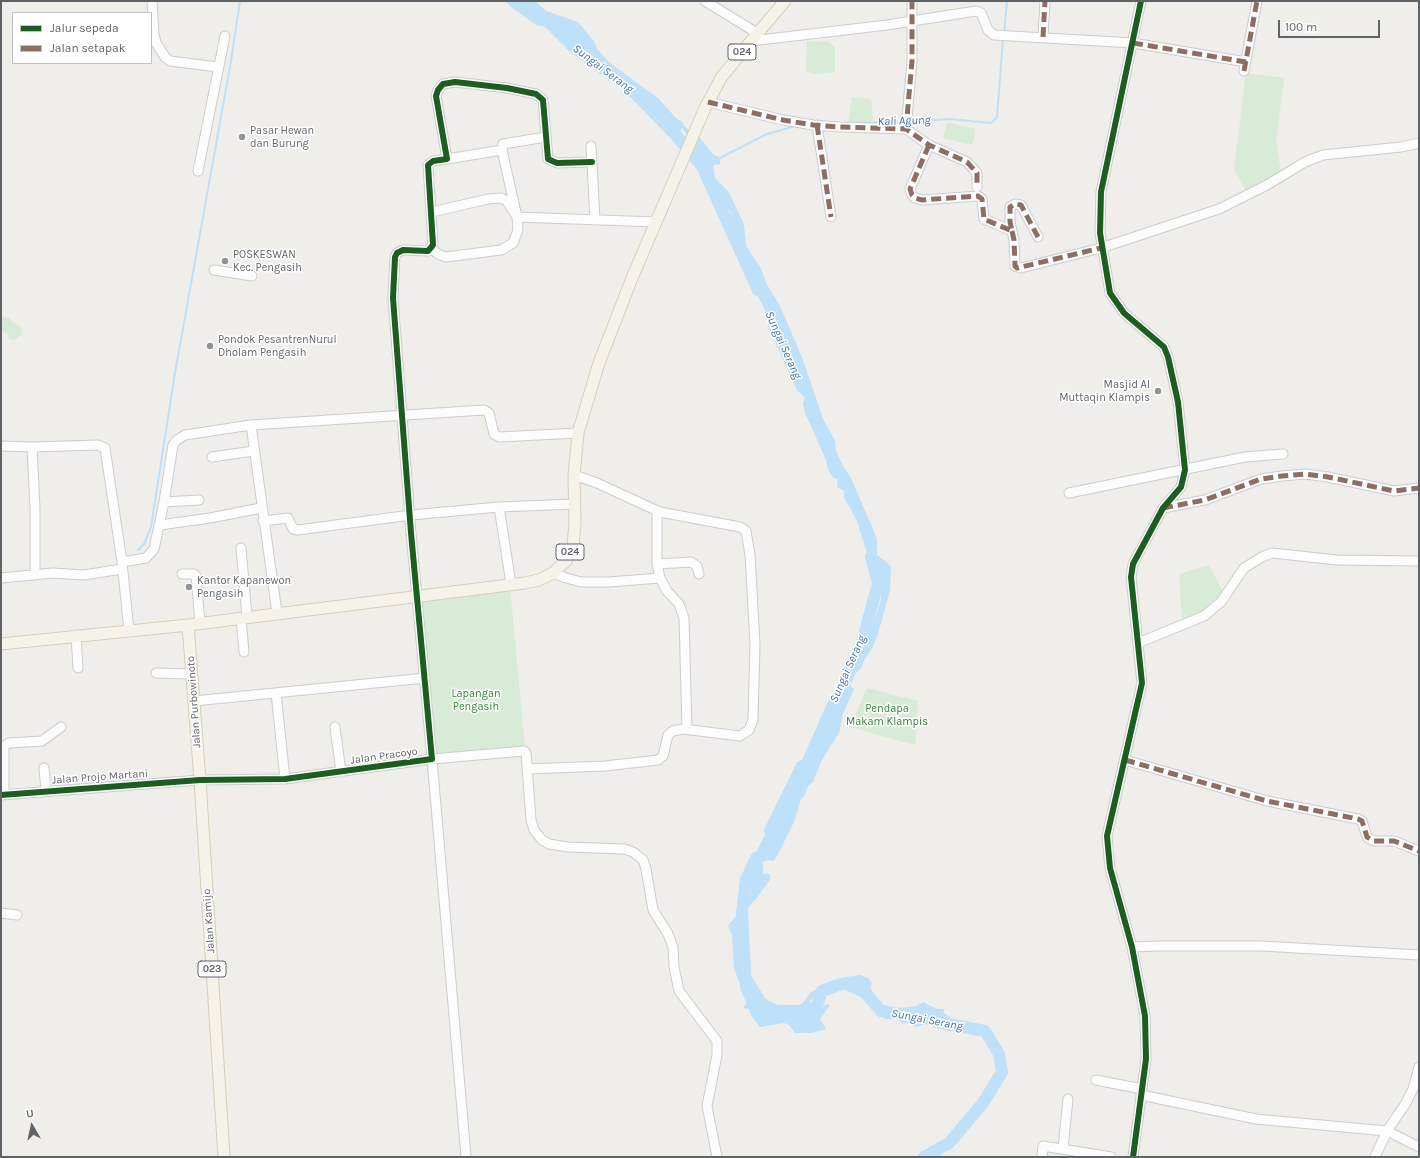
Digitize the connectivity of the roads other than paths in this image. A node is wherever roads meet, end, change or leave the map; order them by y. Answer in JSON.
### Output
{"nodes":[{"id":1,"x":152,"y":1,"type":"edge"},
{"id":2,"x":706,"y":1,"type":"edge"},
{"id":3,"x":786,"y":1,"type":"edge"},
{"id":4,"x":912,"y":1,"type":"edge"},
{"id":5,"x":1045,"y":1,"type":"edge"},
{"id":6,"x":1141,"y":1,"type":"edge"},
{"id":7,"x":1257,"y":1,"type":"edge"},
{"id":8,"x":912,"y":20,"type":"junction"},
{"id":9,"x":225,"y":36,"type":"dead end"},
{"id":10,"x":754,"y":37,"type":"junction"},
{"id":11,"x":1043,"y":37,"type":"junction"},
{"id":12,"x":1133,"y":43,"type":"junction"},
{"id":13,"x":218,"y":67,"type":"junction"},
{"id":14,"x":707,"y":105,"type":"junction"},
{"id":15,"x":907,"y":124,"type":"junction"},
{"id":16,"x":815,"y":125,"type":"junction"},
{"id":17,"x":546,"y":137,"type":"junction"},
{"id":18,"x":1419,"y":143,"type":"edge"},
{"id":19,"x":591,"y":146,"type":"dead end"},
{"id":20,"x":929,"y":146,"type":"junction"},
{"id":21,"x":502,"y":150,"type":"junction"},
{"id":22,"x":447,"y":159,"type":"junction"},
{"id":23,"x":592,"y":162,"type":"junction"},
{"id":24,"x":198,"y":171,"type":"dead end"},
{"id":25,"x":977,"y":187,"type":"dead end"},
{"id":26,"x":432,"y":212,"type":"junction"},
{"id":27,"x":517,"y":217,"type":"junction"},
{"id":28,"x":831,"y":218,"type":"dead end"},
{"id":29,"x":595,"y":219,"type":"junction"},
{"id":30,"x":656,"y":222,"type":"junction"},
{"id":31,"x":1012,"y":231,"type":"junction"},
{"id":32,"x":1038,"y":237,"type":"dead end"},
{"id":33,"x":1101,"y":248,"type":"junction"},
{"id":34,"x":431,"y":249,"type":"junction"},
{"id":35,"x":214,"y":270,"type":"dead end"},
{"id":36,"x":252,"y":276,"type":"dead end"},
{"id":37,"x":403,"y":415,"type":"junction"},
{"id":38,"x":251,"y":425,"type":"junction"},
{"id":39,"x":578,"y":433,"type":"junction"},
{"id":40,"x":1,"y":446,"type":"edge"},
{"id":41,"x":32,"y":447,"type":"junction"},
{"id":42,"x":254,"y":451,"type":"junction"},
{"id":43,"x":1284,"y":454,"type":"dead end"},
{"id":44,"x":212,"y":457,"type":"dead end"},
{"id":45,"x":1185,"y":470,"type":"junction"},
{"id":46,"x":574,"y":475,"type":"junction"},
{"id":47,"x":1419,"y":488,"type":"edge"},
{"id":48,"x":1069,"y":494,"type":"dead end"},
{"id":49,"x":199,"y":500,"type":"dead end"},
{"id":50,"x":164,"y":502,"type":"junction"},
{"id":51,"x":575,"y":504,"type":"junction"},
{"id":52,"x":499,"y":507,"type":"junction"},
{"id":53,"x":261,"y":508,"type":"junction"},
{"id":54,"x":1164,"y":508,"type":"junction"},
{"id":55,"x":657,"y":512,"type":"junction"},
{"id":56,"x":410,"y":515,"type":"junction"},
{"id":57,"x":263,"y":521,"type":"junction"},
{"id":58,"x":160,"y":525,"type":"junction"},
{"id":59,"x":241,"y":548,"type":"dead end"},
{"id":60,"x":1419,"y":562,"type":"edge"},
{"id":61,"x":657,"y":564,"type":"junction"},
{"id":62,"x":122,"y":565,"type":"junction"},
{"id":63,"x":553,"y":573,"type":"junction"},
{"id":64,"x":182,"y":574,"type":"dead end"},
{"id":65,"x":699,"y":574,"type":"dead end"},
{"id":66,"x":35,"y":575,"type":"junction"},
{"id":67,"x":1,"y":578,"type":"edge"},
{"id":68,"x":660,"y":578,"type":"junction"},
{"id":69,"x":511,"y":584,"type":"junction"},
{"id":70,"x":418,"y":596,"type":"junction"},
{"id":71,"x":276,"y":613,"type":"junction"},
{"id":72,"x":244,"y":617,"type":"junction"},
{"id":73,"x":200,"y":623,"type":"junction"},
{"id":74,"x":188,"y":625,"type":"junction"},
{"id":75,"x":129,"y":631,"type":"junction"},
{"id":76,"x":76,"y":635,"type":"junction"},
{"id":77,"x":1138,"y":643,"type":"junction"},
{"id":78,"x":1,"y":644,"type":"edge"},
{"id":79,"x":244,"y":652,"type":"dead end"},
{"id":80,"x":78,"y":668,"type":"dead end"},
{"id":81,"x":156,"y":673,"type":"dead end"},
{"id":82,"x":192,"y":674,"type":"junction"},
{"id":83,"x":425,"y":678,"type":"junction"},
{"id":84,"x":276,"y":693,"type":"junction"},
{"id":85,"x":194,"y":701,"type":"junction"},
{"id":86,"x":335,"y":727,"type":"dead end"},
{"id":87,"x":61,"y":728,"type":"dead end"},
{"id":88,"x":687,"y":729,"type":"junction"},
{"id":89,"x":432,"y":759,"type":"junction"},
{"id":90,"x":1125,"y":760,"type":"junction"},
{"id":91,"x":44,"y":768,"type":"dead end"},
{"id":92,"x":527,"y":769,"type":"junction"},
{"id":93,"x":341,"y":772,"type":"junction"},
{"id":94,"x":285,"y":779,"type":"junction"},
{"id":95,"x":200,"y":780,"type":"junction"},
{"id":96,"x":46,"y":791,"type":"junction"},
{"id":97,"x":3,"y":795,"type":"edge"},
{"id":98,"x":1419,"y":851,"type":"edge"},
{"id":99,"x":1,"y":913,"type":"edge"},
{"id":100,"x":17,"y":915,"type":"dead end"},
{"id":101,"x":1132,"y":947,"type":"junction"},
{"id":102,"x":1419,"y":955,"type":"edge"},
{"id":103,"x":1419,"y":1067,"type":"edge"},
{"id":104,"x":1096,"y":1080,"type":"dead end"},
{"id":105,"x":1141,"y":1092,"type":"junction"},
{"id":106,"x":1068,"y":1098,"type":"dead end"},
{"id":107,"x":1387,"y":1131,"type":"junction"},
{"id":108,"x":1419,"y":1147,"type":"edge"},
{"id":109,"x":1063,"y":1149,"type":"junction"},
{"id":110,"x":224,"y":1157,"type":"edge"},
{"id":111,"x":466,"y":1157,"type":"edge"},
{"id":112,"x":717,"y":1157,"type":"edge"},
{"id":113,"x":1042,"y":1157,"type":"edge"},
{"id":114,"x":1111,"y":1157,"type":"edge"},
{"id":115,"x":1133,"y":1157,"type":"edge"},
{"id":116,"x":1375,"y":1157,"type":"edge"}],
"edges":[{"from":1,"to":13,"type":"street"},
{"from":2,"to":10,"type":"street"},
{"from":3,"to":10,"type":"main road","number":"024"},
{"from":4,"to":8,"type":"street"},
{"from":5,"to":11,"type":"street"},
{"from":6,"to":12,"type":"street"},
{"from":7,"to":12,"type":"street"},
{"from":8,"to":10,"type":"street"},
{"from":8,"to":11,"type":"street"},
{"from":8,"to":15,"type":"street"},
{"from":9,"to":13,"type":"street"},
{"from":10,"to":14,"type":"main road","number":"024"},
{"from":11,"to":12,"type":"street"},
{"from":12,"to":33,"type":"street"},
{"from":13,"to":24,"type":"street"},
{"from":14,"to":16,"type":"street"},
{"from":14,"to":30,"type":"main road","number":"024"},
{"from":15,"to":16,"type":"street"},
{"from":15,"to":20,"type":"street"},
{"from":16,"to":28,"type":"street"},
{"from":17,"to":21,"type":"street"},
{"from":17,"to":22,"type":"street"},
{"from":17,"to":23,"type":"street"},
{"from":18,"to":33,"type":"street"},
{"from":19,"to":23,"type":"street"},
{"from":20,"to":25,"type":"street"},
{"from":20,"to":31,"type":"street"},
{"from":21,"to":22,"type":"street"},
{"from":21,"to":27,"type":"street"},
{"from":22,"to":26,"type":"street"},
{"from":23,"to":29,"type":"street"},
{"from":26,"to":27,"type":"street"},
{"from":26,"to":34,"type":"street"},
{"from":27,"to":29,"type":"street"},
{"from":27,"to":34,"type":"street"},
{"from":29,"to":30,"type":"street"},
{"from":30,"to":39,"type":"main road","number":"024"},
{"from":31,"to":32,"type":"street"},
{"from":31,"to":33,"type":"street"},
{"from":33,"to":45,"type":"street"},
{"from":34,"to":37,"type":"street","name":"Jalan Pracoyo"},
{"from":35,"to":36,"type":"street"},
{"from":37,"to":38,"type":"street"},
{"from":37,"to":39,"type":"street"},
{"from":37,"to":56,"type":"street","name":"Jalan Pracoyo"},
{"from":38,"to":42,"type":"street"},
{"from":38,"to":50,"type":"street"},
{"from":39,"to":46,"type":"main road","number":"024"},
{"from":40,"to":41,"type":"street"},
{"from":41,"to":62,"type":"street"},
{"from":41,"to":66,"type":"street"},
{"from":42,"to":44,"type":"street"},
{"from":42,"to":53,"type":"street"},
{"from":43,"to":45,"type":"street"},
{"from":45,"to":48,"type":"street"},
{"from":45,"to":54,"type":"street"},
{"from":46,"to":51,"type":"main road","number":"024"},
{"from":46,"to":55,"type":"street"},
{"from":47,"to":54,"type":"street"},
{"from":49,"to":50,"type":"street"},
{"from":50,"to":58,"type":"street"},
{"from":51,"to":52,"type":"street"},
{"from":51,"to":63,"type":"main road","number":"024"},
{"from":52,"to":56,"type":"street"},
{"from":52,"to":69,"type":"street"},
{"from":53,"to":57,"type":"street"},
{"from":53,"to":58,"type":"street"},
{"from":54,"to":77,"type":"street"},
{"from":55,"to":61,"type":"street"},
{"from":55,"to":88,"type":"street"},
{"from":56,"to":57,"type":"street"},
{"from":56,"to":70,"type":"street","name":"Jalan Pracoyo"},
{"from":57,"to":71,"type":"street"},
{"from":58,"to":62,"type":"street"},
{"from":59,"to":72,"type":"street"},
{"from":60,"to":77,"type":"street"},
{"from":61,"to":65,"type":"street"},
{"from":61,"to":68,"type":"street"},
{"from":62,"to":66,"type":"street"},
{"from":62,"to":75,"type":"street"},
{"from":63,"to":68,"type":"street"},
{"from":63,"to":69,"type":"main road","number":"024"},
{"from":64,"to":73,"type":"street"},
{"from":66,"to":67,"type":"street"},
{"from":68,"to":88,"type":"street"},
{"from":69,"to":70,"type":"main road","number":"024"},
{"from":70,"to":71,"type":"main road","number":"024"},
{"from":70,"to":83,"type":"street","name":"Jalan Pracoyo"},
{"from":71,"to":72,"type":"main road","number":"024"},
{"from":72,"to":73,"type":"main road","number":"024"},
{"from":72,"to":79,"type":"street"},
{"from":73,"to":74,"type":"main road","number":"024"},
{"from":74,"to":75,"type":"main road"},
{"from":74,"to":82,"type":"main road","name":"Jalan Purbowinoto","number":"023"},
{"from":75,"to":76,"type":"main road"},
{"from":76,"to":78,"type":"main road"},
{"from":76,"to":80,"type":"street"},
{"from":77,"to":90,"type":"street"},
{"from":81,"to":82,"type":"street"},
{"from":82,"to":85,"type":"main road","name":"Jalan Purbowinoto","number":"023"},
{"from":83,"to":84,"type":"street"},
{"from":83,"to":89,"type":"street","name":"Jalan Pracoyo"},
{"from":84,"to":85,"type":"street"},
{"from":84,"to":94,"type":"street"},
{"from":85,"to":95,"type":"main road","name":"Jalan Purbowinoto","number":"023"},
{"from":86,"to":93,"type":"street"},
{"from":87,"to":97,"type":"street"},
{"from":88,"to":92,"type":"street"},
{"from":89,"to":92,"type":"street"},
{"from":89,"to":93,"type":"street","name":"Jalan Pracoyo"},
{"from":89,"to":111,"type":"street"},
{"from":90,"to":98,"type":"street"},
{"from":90,"to":101,"type":"street"},
{"from":91,"to":96,"type":"street"},
{"from":92,"to":112,"type":"street"},
{"from":93,"to":94,"type":"street","name":"Jalan Pracoyo"},
{"from":94,"to":95,"type":"street","name":"Jalan Pracoyo"},
{"from":95,"to":96,"type":"street","name":"Jalan Projo Martani"},
{"from":95,"to":110,"type":"main road","name":"Jalan Kamijo","number":"023"},
{"from":96,"to":97,"type":"street","name":"Jalan Projo Martani"},
{"from":99,"to":100,"type":"street"},
{"from":101,"to":102,"type":"street"},
{"from":101,"to":105,"type":"street"},
{"from":103,"to":107,"type":"street"},
{"from":104,"to":105,"type":"street"},
{"from":105,"to":107,"type":"street"},
{"from":105,"to":115,"type":"street"},
{"from":106,"to":109,"type":"street"},
{"from":107,"to":108,"type":"street"},
{"from":107,"to":116,"type":"street"},
{"from":109,"to":113,"type":"street"},
{"from":109,"to":114,"type":"street"}]}
